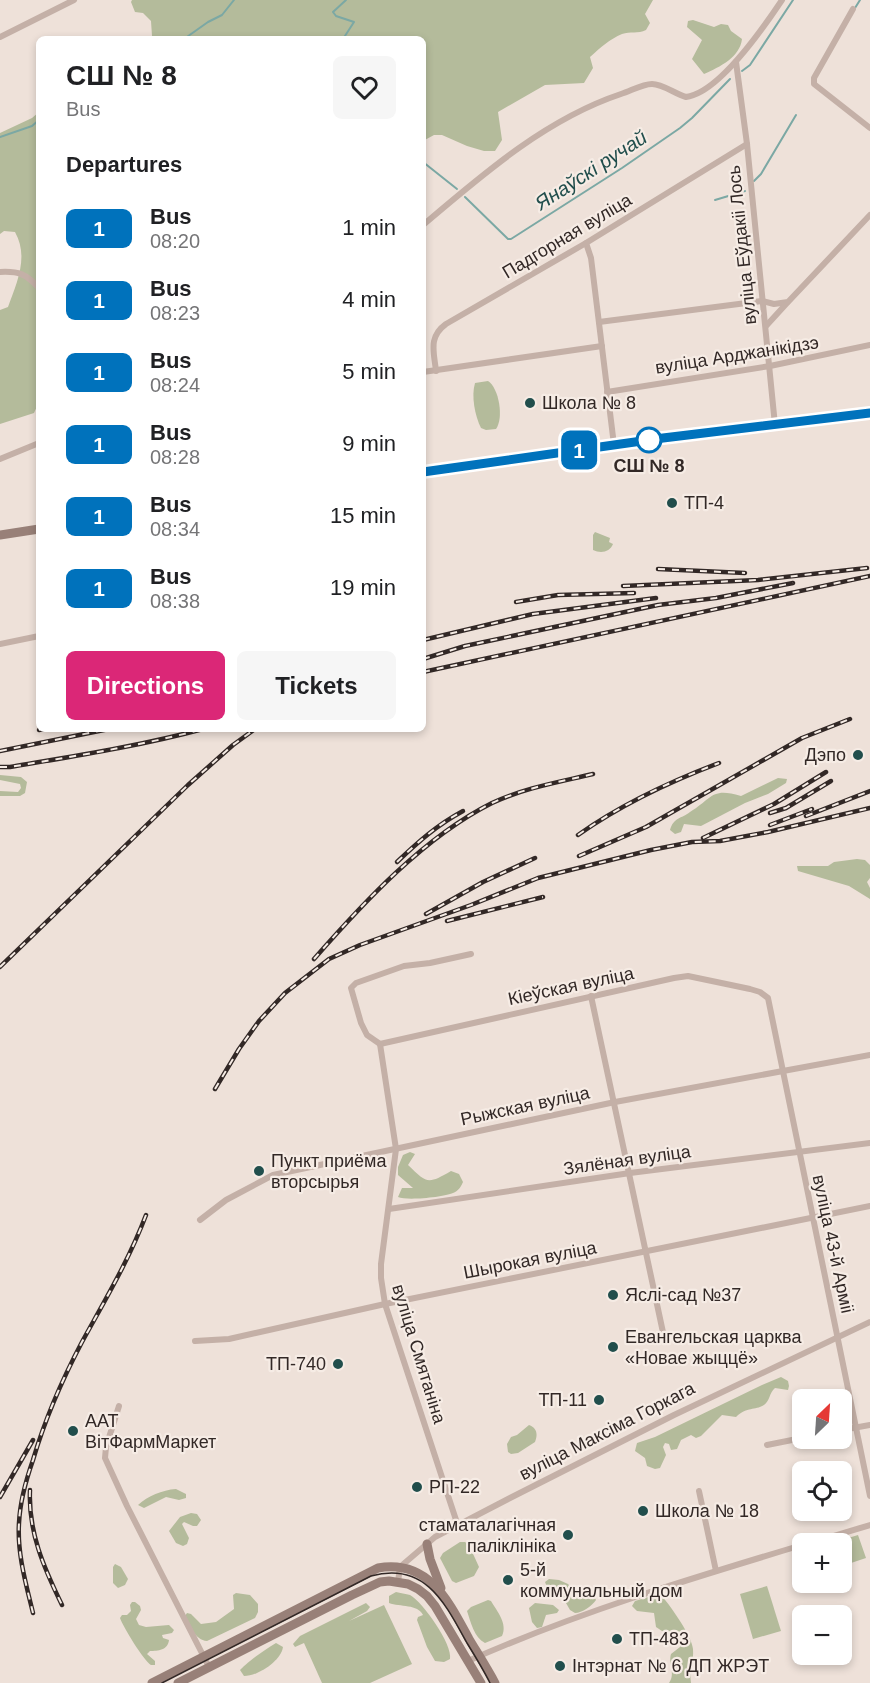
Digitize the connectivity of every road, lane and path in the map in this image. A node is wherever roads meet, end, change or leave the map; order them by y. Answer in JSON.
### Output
{"nodes":[{"id":1,"x":74,"y":0,"type":"edge"},
{"id":2,"x":782,"y":0,"type":"edge"},
{"id":3,"x":853,"y":9,"type":"dead end"},
{"id":4,"x":0,"y":37,"type":"edge"},
{"id":5,"x":736,"y":62,"type":"junction"},
{"id":6,"x":870,"y":128,"type":"edge"},
{"id":7,"x":747,"y":144,"type":"junction"},
{"id":8,"x":870,"y":215,"type":"edge"},
{"id":9,"x":426,"y":223,"type":"edge"},
{"id":10,"x":586,"y":243,"type":"junction"},
{"id":11,"x":0,"y":272,"type":"edge"},
{"id":12,"x":36,"y":285,"type":"edge"},
{"id":13,"x":762,"y":301,"type":"junction"},
{"id":14,"x":788,"y":302,"type":"junction"},
{"id":15,"x":599,"y":322,"type":"junction"},
{"id":16,"x":766,"y":326,"type":"junction"},
{"id":17,"x":870,"y":345,"type":"edge"},
{"id":18,"x":602,"y":346,"type":"junction"},
{"id":19,"x":770,"y":366,"type":"junction"},
{"id":20,"x":436,"y":371,"type":"junction"},
{"id":21,"x":426,"y":372,"type":"edge"},
{"id":22,"x":607,"y":392,"type":"junction"},
{"id":23,"x":870,"y":413,"type":"edge"},
{"id":24,"x":775,"y":425,"type":"junction"},
{"id":25,"x":36,"y":444,"type":"edge"},
{"id":26,"x":614,"y":445,"type":"junction"},
{"id":27,"x":0,"y":459,"type":"edge"},
{"id":28,"x":426,"y":472,"type":"edge"},
{"id":29,"x":36,"y":529,"type":"edge"},
{"id":30,"x":0,"y":535,"type":"edge"},
{"id":31,"x":36,"y":637,"type":"edge"},
{"id":32,"x":0,"y":644,"type":"edge"},
{"id":33,"x":471,"y":954,"type":"dead end"},
{"id":34,"x":591,"y":996,"type":"junction"},
{"id":35,"x":768,"y":998,"type":"joint"},
{"id":36,"x":380,"y":1044,"type":"junction"},
{"id":37,"x":870,"y":1055,"type":"edge"},
{"id":38,"x":782,"y":1072,"type":"junction"},
{"id":39,"x":615,"y":1102,"type":"junction"},
{"id":40,"x":870,"y":1143,"type":"edge"},
{"id":41,"x":396,"y":1149,"type":"junction"},
{"id":42,"x":799,"y":1152,"type":"junction"},
{"id":43,"x":630,"y":1173,"type":"junction"},
{"id":44,"x":870,"y":1206,"type":"edge"},
{"id":45,"x":389,"y":1209,"type":"junction"},
{"id":46,"x":813,"y":1219,"type":"junction"},
{"id":47,"x":200,"y":1220,"type":"dead end"},
{"id":48,"x":646,"y":1253,"type":"junction"},
{"id":49,"x":385,"y":1304,"type":"junction"},
{"id":50,"x":870,"y":1322,"type":"edge"},
{"id":51,"x":664,"y":1337,"type":"dead end"},
{"id":52,"x":838,"y":1338,"type":"junction"},
{"id":53,"x":195,"y":1341,"type":"dead end"},
{"id":54,"x":119,"y":1406,"type":"dead end"},
{"id":55,"x":870,"y":1425,"type":"edge"},
{"id":56,"x":852,"y":1428,"type":"edge"},
{"id":57,"x":855,"y":1428,"type":"junction"},
{"id":58,"x":792,"y":1440,"type":"edge"},
{"id":59,"x":767,"y":1445,"type":"dead end"},
{"id":60,"x":699,"y":1491,"type":"dead end"},
{"id":61,"x":870,"y":1496,"type":"edge"},
{"id":62,"x":870,"y":1525,"type":"edge"},
{"id":63,"x":458,"y":1526,"type":"junction"},
{"id":64,"x":843,"y":1533,"type":"edge"},
{"id":65,"x":427,"y":1544,"type":"junction"},
{"id":66,"x":792,"y":1548,"type":"edge"},
{"id":67,"x":400,"y":1567,"type":"junction"},
{"id":68,"x":716,"y":1571,"type":"junction"},
{"id":69,"x":380,"y":1582,"type":"junction"},
{"id":70,"x":398,"y":1582,"type":"junction"},
{"id":71,"x":443,"y":1593,"type":"junction"},
{"id":72,"x":480,"y":1656,"type":"junction"},
{"id":73,"x":203,"y":1657,"type":"junction"},
{"id":74,"x":468,"y":1661,"type":"junction"},
{"id":75,"x":209,"y":1667,"type":"junction"},
{"id":76,"x":152,"y":1683,"type":"edge"},
{"id":77,"x":178,"y":1683,"type":"edge"},
{"id":78,"x":481,"y":1683,"type":"edge"},
{"id":79,"x":495,"y":1683,"type":"edge"}],
"edges":[{"from":1,"to":4,"type":"street"},
{"from":2,"to":5,"type":"street"},
{"from":3,"to":6,"type":"street"},
{"from":5,"to":7,"type":"street","name":"вуліца Еўдакіі Лось"},
{"from":5,"to":9,"type":"street"},
{"from":7,"to":10,"type":"street","name":"Падгорная вуліца"},
{"from":7,"to":13,"type":"street","name":"вуліца Еўдакіі Лось"},
{"from":8,"to":14,"type":"street"},
{"from":10,"to":15,"type":"street"},
{"from":10,"to":20,"type":"street","name":"Падгорная вуліца"},
{"from":11,"to":12,"type":"street"},
{"from":13,"to":14,"type":"street"},
{"from":13,"to":15,"type":"street"},
{"from":13,"to":16,"type":"street","name":"вуліца Еўдакіі Лось"},
{"from":14,"to":16,"type":"street"},
{"from":15,"to":18,"type":"street"},
{"from":16,"to":19,"type":"street","name":"вуліца Еўдакіі Лось"},
{"from":17,"to":19,"type":"street","name":"вуліца Арджанікідзэ"},
{"from":18,"to":20,"type":"street"},
{"from":18,"to":22,"type":"street"},
{"from":19,"to":22,"type":"street","name":"вуліца Арджанікідзэ"},
{"from":19,"to":24,"type":"street","name":"вуліца Еўдакіі Лось"},
{"from":20,"to":21,"type":"street"},
{"from":22,"to":26,"type":"street"},
{"from":23,"to":24,"type":"main road"},
{"from":24,"to":26,"type":"main road"},
{"from":25,"to":27,"type":"street"},
{"from":26,"to":28,"type":"main road"},
{"from":29,"to":30,"type":"main road"},
{"from":31,"to":32,"type":"street"},
{"from":33,"to":36,"type":"street"},
{"from":34,"to":35,"type":"street","name":"Кіеўская вуліца"},
{"from":34,"to":36,"type":"street","name":"Кіеўская вуліца"},
{"from":34,"to":39,"type":"street"},
{"from":35,"to":38,"type":"street","name":"вуліца 43-й Арміі"},
{"from":36,"to":41,"type":"street","name":"вуліца Смятаніна"},
{"from":37,"to":38,"type":"street","name":"Рыжская вуліца"},
{"from":38,"to":39,"type":"street","name":"Рыжская вуліца"},
{"from":38,"to":42,"type":"street","name":"вуліца 43-й Арміі"},
{"from":39,"to":41,"type":"street","name":"Рыжская вуліца"},
{"from":39,"to":43,"type":"street"},
{"from":40,"to":42,"type":"street","name":"Зялёная вуліца"},
{"from":41,"to":45,"type":"street","name":"вуліца Смятаніна"},
{"from":41,"to":47,"type":"street","name":"Рыжская вуліца"},
{"from":42,"to":43,"type":"street","name":"Зялёная вуліца"},
{"from":42,"to":46,"type":"street","name":"вуліца 43-й Арміі"},
{"from":43,"to":45,"type":"street","name":"Зялёная вуліца"},
{"from":43,"to":48,"type":"street"},
{"from":44,"to":46,"type":"street","name":"Шырокая вуліца"},
{"from":45,"to":49,"type":"street","name":"вуліца Смятаніна"},
{"from":46,"to":48,"type":"street","name":"Шырокая вуліца"},
{"from":46,"to":52,"type":"street","name":"вуліца 43-й Арміі"},
{"from":48,"to":49,"type":"street","name":"Шырокая вуліца"},
{"from":48,"to":51,"type":"street"},
{"from":49,"to":53,"type":"street","name":"Шырокая вуліца"},
{"from":49,"to":63,"type":"street","name":"вуліца Смятаніна"},
{"from":50,"to":52,"type":"street","name":"вуліца Максіма Горкага"},
{"from":52,"to":57,"type":"street","name":"вуліца 43-й Арміі"},
{"from":52,"to":63,"type":"street","name":"вуліца Максіма Горкага"},
{"from":54,"to":73,"type":"street"},
{"from":55,"to":57,"type":"street"},
{"from":56,"to":57,"type":"street"},
{"from":57,"to":61,"type":"street","name":"вуліца 43-й Арміі"},
{"from":58,"to":59,"type":"street"},
{"from":60,"to":68,"type":"street"},
{"from":62,"to":64,"type":"street"},
{"from":63,"to":65,"type":"street","name":"вуліца Максіма Горкага"},
{"from":65,"to":67,"type":"street","name":"вуліца Максіма Горкага"},
{"from":65,"to":71,"type":"main road"},
{"from":66,"to":68,"type":"street"},
{"from":67,"to":69,"type":"main road","name":"вуліца Максіма Горкага"},
{"from":67,"to":70,"type":"street"},
{"from":67,"to":71,"type":"main road"},
{"from":67,"to":73,"type":"main road"},
{"from":68,"to":72,"type":"street"},
{"from":69,"to":70,"type":"main road","name":"вуліца Максіма Горкага"},
{"from":69,"to":75,"type":"main road","name":"вуліца Максіма Горкага"},
{"from":70,"to":74,"type":"main road"},
{"from":71,"to":72,"type":"main road"},
{"from":72,"to":74,"type":"street"},
{"from":72,"to":79,"type":"main road"},
{"from":73,"to":75,"type":"street"},
{"from":73,"to":76,"type":"main road"},
{"from":74,"to":78,"type":"main road"},
{"from":75,"to":77,"type":"main road","name":"вуліца Максіма Горкага"}]}
